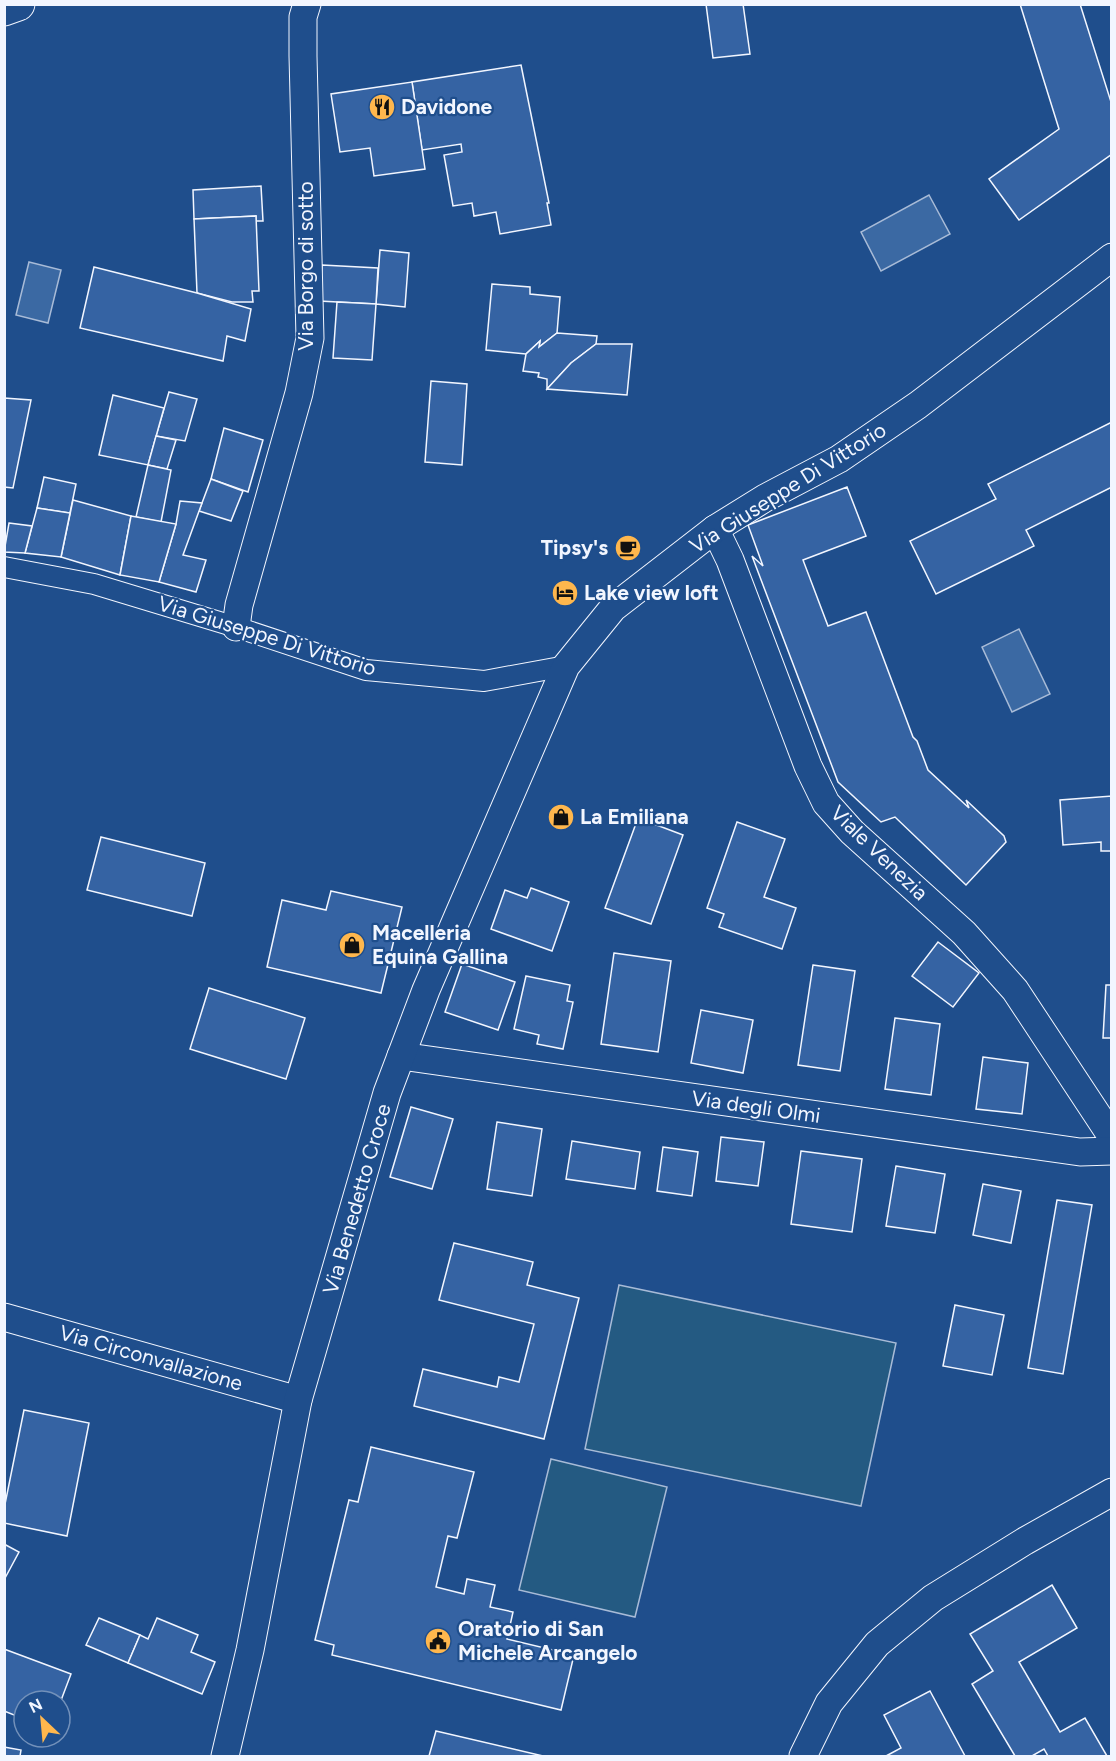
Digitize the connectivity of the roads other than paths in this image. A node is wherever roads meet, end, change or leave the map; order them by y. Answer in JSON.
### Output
{"nodes":[{"id":1,"x":18,"y":4,"type":"edge"},
{"id":2,"x":307,"y":4,"type":"edge"},
{"id":3,"x":4,"y":9,"type":"edge"},
{"id":4,"x":1112,"y":257,"type":"edge"},
{"id":5,"x":715,"y":529,"type":"junction"},
{"id":6,"x":4,"y":567,"type":"edge"},
{"id":7,"x":236,"y":627,"type":"junction"},
{"id":8,"x":566,"y":666,"type":"junction"},
{"id":9,"x":401,"y":1056,"type":"junction"},
{"id":10,"x":1112,"y":1137,"type":"edge"},
{"id":11,"x":1112,"y":1151,"type":"edge"},
{"id":12,"x":4,"y":1317,"type":"edge"},
{"id":13,"x":298,"y":1400,"type":"junction"},
{"id":14,"x":1112,"y":1492,"type":"edge"},
{"id":15,"x":225,"y":1756,"type":"edge"},
{"id":16,"x":803,"y":1756,"type":"edge"}],
"edges":[{"from":1,"to":3,"type":"main road"},
{"from":2,"to":7,"type":"street","name":"Via Borgo di sotto"},
{"from":4,"to":5,"type":"street","name":"Via Giuseppe Di Vittorio"},
{"from":5,"to":8,"type":"street","name":"Via Giuseppe Di Vittorio"},
{"from":5,"to":10,"type":"street","name":"Viale Venezia"},
{"from":6,"to":7,"type":"street","name":"Via Giuseppe Di Vittorio"},
{"from":7,"to":8,"type":"street","name":"Via Giuseppe Di Vittorio"},
{"from":8,"to":9,"type":"street","name":"Via Benedetto Croce"},
{"from":9,"to":11,"type":"street","name":"Via degli Olmi"},
{"from":9,"to":13,"type":"street","name":"Via Benedetto Croce"},
{"from":12,"to":13,"type":"street","name":"Via Circonvallazione"},
{"from":13,"to":15,"type":"street","name":"Via Benedetto Croce"},
{"from":14,"to":16,"type":"street"}]}
